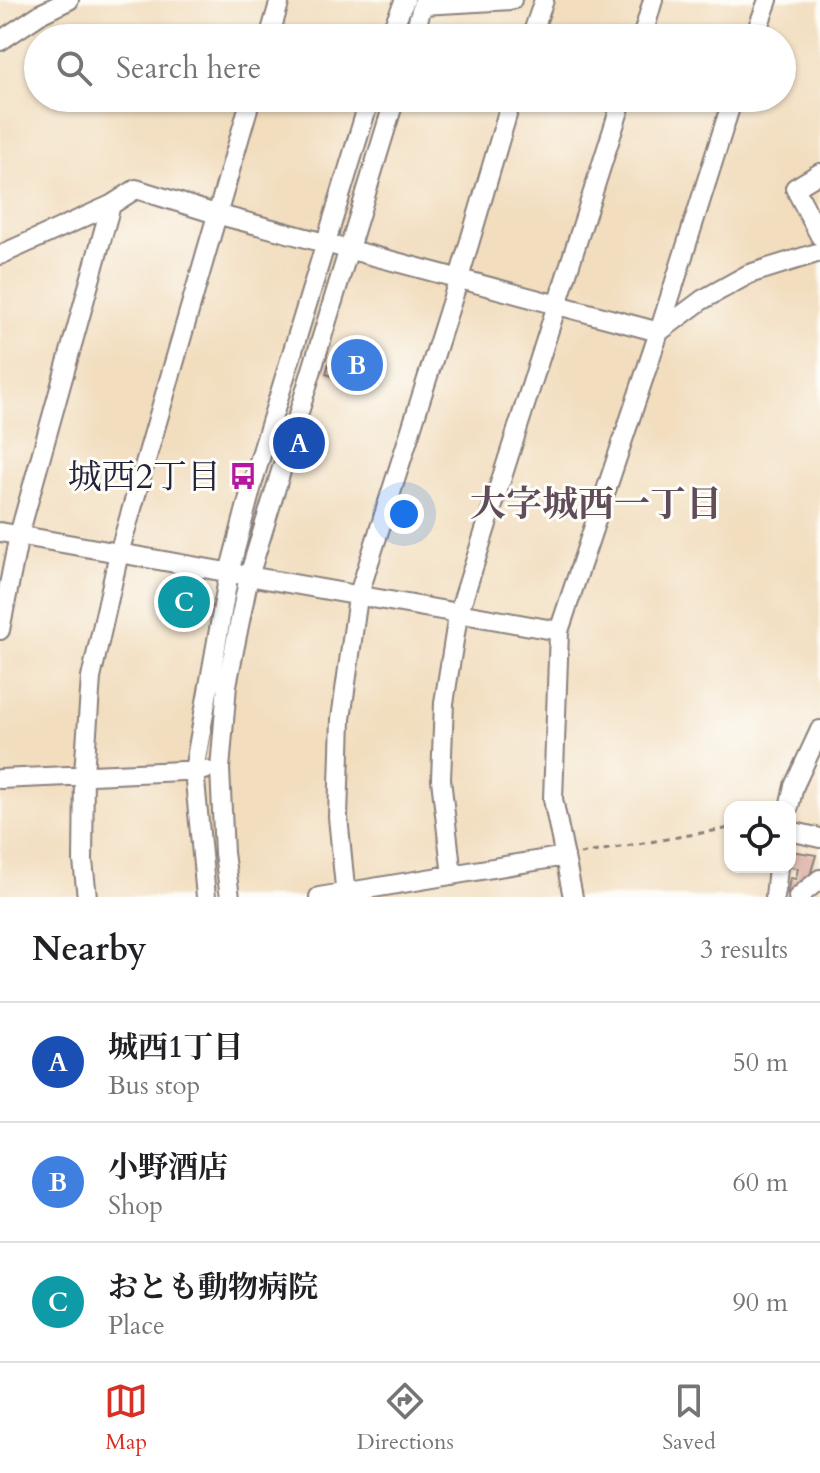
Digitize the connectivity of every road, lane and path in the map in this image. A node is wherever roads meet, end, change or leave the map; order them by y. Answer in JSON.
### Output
{"nodes":[{"id":1,"x":69,"y":0,"type":"edge"},
{"id":2,"x":280,"y":0,"type":"edge"},
{"id":3,"x":405,"y":0,"type":"edge"},
{"id":4,"x":512,"y":0,"type":"edge"},
{"id":5,"x":544,"y":0,"type":"edge"},
{"id":6,"x":653,"y":0,"type":"edge"},
{"id":7,"x":768,"y":0,"type":"edge"},
{"id":8,"x":424,"y":2,"type":"edge"},
{"id":9,"x":42,"y":6,"type":"edge"},
{"id":10,"x":273,"y":24,"type":"edge"},
{"id":11,"x":394,"y":24,"type":"edge"},
{"id":12,"x":417,"y":24,"type":"edge"},
{"id":13,"x":536,"y":24,"type":"edge"},
{"id":14,"x":646,"y":24,"type":"edge"},
{"id":15,"x":759,"y":24,"type":"edge"},
{"id":16,"x":0,"y":41,"type":"edge"},
{"id":17,"x":247,"y":112,"type":"edge"},
{"id":18,"x":366,"y":112,"type":"edge"},
{"id":19,"x":391,"y":112,"type":"edge"},
{"id":20,"x":508,"y":112,"type":"edge"},
{"id":21,"x":618,"y":112,"type":"edge"},
{"id":22,"x":729,"y":112,"type":"edge"},
{"id":23,"x":820,"y":173,"type":"edge"},
{"id":24,"x":111,"y":205,"type":"junction"},
{"id":25,"x":216,"y":214,"type":"junction"},
{"id":26,"x":820,"y":236,"type":"edge"},
{"id":27,"x":325,"y":243,"type":"junction"},
{"id":28,"x":350,"y":248,"type":"junction"},
{"id":29,"x":820,"y":252,"type":"edge"},
{"id":30,"x":0,"y":255,"type":"edge"},
{"id":31,"x":459,"y":278,"type":"junction"},
{"id":32,"x":555,"y":306,"type":"junction"},
{"id":33,"x":659,"y":332,"type":"junction"},
{"id":34,"x":0,"y":532,"type":"edge"},
{"id":35,"x":19,"y":535,"type":"junction"},
{"id":36,"x":119,"y":553,"type":"junction"},
{"id":37,"x":229,"y":573,"type":"junction"},
{"id":38,"x":249,"y":576,"type":"junction"},
{"id":39,"x":358,"y":597,"type":"junction"},
{"id":40,"x":458,"y":615,"type":"junction"},
{"id":41,"x":0,"y":630,"type":"edge"},
{"id":42,"x":559,"y":631,"type":"junction"},
{"id":43,"x":820,"y":730,"type":"edge"},
{"id":44,"x":220,"y":769,"type":"junction"},
{"id":45,"x":194,"y":770,"type":"junction"},
{"id":46,"x":84,"y":773,"type":"junction"},
{"id":47,"x":0,"y":779,"type":"edge"},
{"id":48,"x":790,"y":801,"type":"edge"},
{"id":49,"x":724,"y":829,"type":"edge"},
{"id":50,"x":796,"y":832,"type":"edge"},
{"id":51,"x":820,"y":838,"type":"edge"},
{"id":52,"x":565,"y":856,"type":"junction"},
{"id":53,"x":777,"y":873,"type":"edge"},
{"id":54,"x":452,"y":876,"type":"junction"},
{"id":55,"x":820,"y":879,"type":"edge"},
{"id":56,"x":345,"y":895,"type":"edge"},
{"id":57,"x":87,"y":897,"type":"edge"},
{"id":58,"x":206,"y":897,"type":"edge"},
{"id":59,"x":230,"y":897,"type":"edge"},
{"id":60,"x":319,"y":897,"type":"edge"},
{"id":61,"x":573,"y":897,"type":"edge"},
{"id":62,"x":775,"y":897,"type":"edge"},
{"id":63,"x":798,"y":897,"type":"edge"}],
"edges":[{"from":1,"to":9,"type":"street"},
{"from":2,"to":10,"type":"street"},
{"from":3,"to":11,"type":"street"},
{"from":4,"to":8,"type":"street"},
{"from":5,"to":13,"type":"street"},
{"from":6,"to":14,"type":"street"},
{"from":7,"to":15,"type":"street"},
{"from":8,"to":12,"type":"street"},
{"from":9,"to":16,"type":"street"},
{"from":17,"to":25,"type":"street"},
{"from":18,"to":27,"type":"street"},
{"from":19,"to":28,"type":"street"},
{"from":20,"to":31,"type":"street"},
{"from":21,"to":32,"type":"street"},
{"from":22,"to":33,"type":"street"},
{"from":23,"to":26,"type":"street"},
{"from":24,"to":25,"type":"street"},
{"from":24,"to":30,"type":"street"},
{"from":24,"to":35,"type":"street"},
{"from":25,"to":27,"type":"street"},
{"from":25,"to":36,"type":"street"},
{"from":27,"to":28,"type":"street"},
{"from":27,"to":37,"type":"street"},
{"from":28,"to":31,"type":"street"},
{"from":28,"to":38,"type":"street"},
{"from":29,"to":33,"type":"street"},
{"from":31,"to":32,"type":"street"},
{"from":31,"to":39,"type":"street"},
{"from":32,"to":33,"type":"street"},
{"from":32,"to":40,"type":"street"},
{"from":33,"to":42,"type":"street"},
{"from":34,"to":35,"type":"street"},
{"from":35,"to":36,"type":"street"},
{"from":35,"to":41,"type":"street"},
{"from":36,"to":37,"type":"street"},
{"from":36,"to":46,"type":"street"},
{"from":37,"to":38,"type":"street"},
{"from":37,"to":45,"type":"street"},
{"from":38,"to":39,"type":"street"},
{"from":38,"to":44,"type":"street"},
{"from":39,"to":40,"type":"street"},
{"from":39,"to":56,"type":"street"},
{"from":40,"to":42,"type":"street"},
{"from":40,"to":54,"type":"street"},
{"from":42,"to":52,"type":"street"},
{"from":43,"to":48,"type":"street"},
{"from":44,"to":45,"type":"street"},
{"from":44,"to":59,"type":"street"},
{"from":45,"to":46,"type":"street"},
{"from":45,"to":58,"type":"street"},
{"from":46,"to":47,"type":"street"},
{"from":46,"to":57,"type":"street"},
{"from":49,"to":52,"type":"path"},
{"from":50,"to":51,"type":"street"},
{"from":52,"to":54,"type":"street"},
{"from":52,"to":61,"type":"street"},
{"from":53,"to":62,"type":"street"},
{"from":54,"to":56,"type":"street"},
{"from":55,"to":63,"type":"street"},
{"from":56,"to":60,"type":"street"}]}
